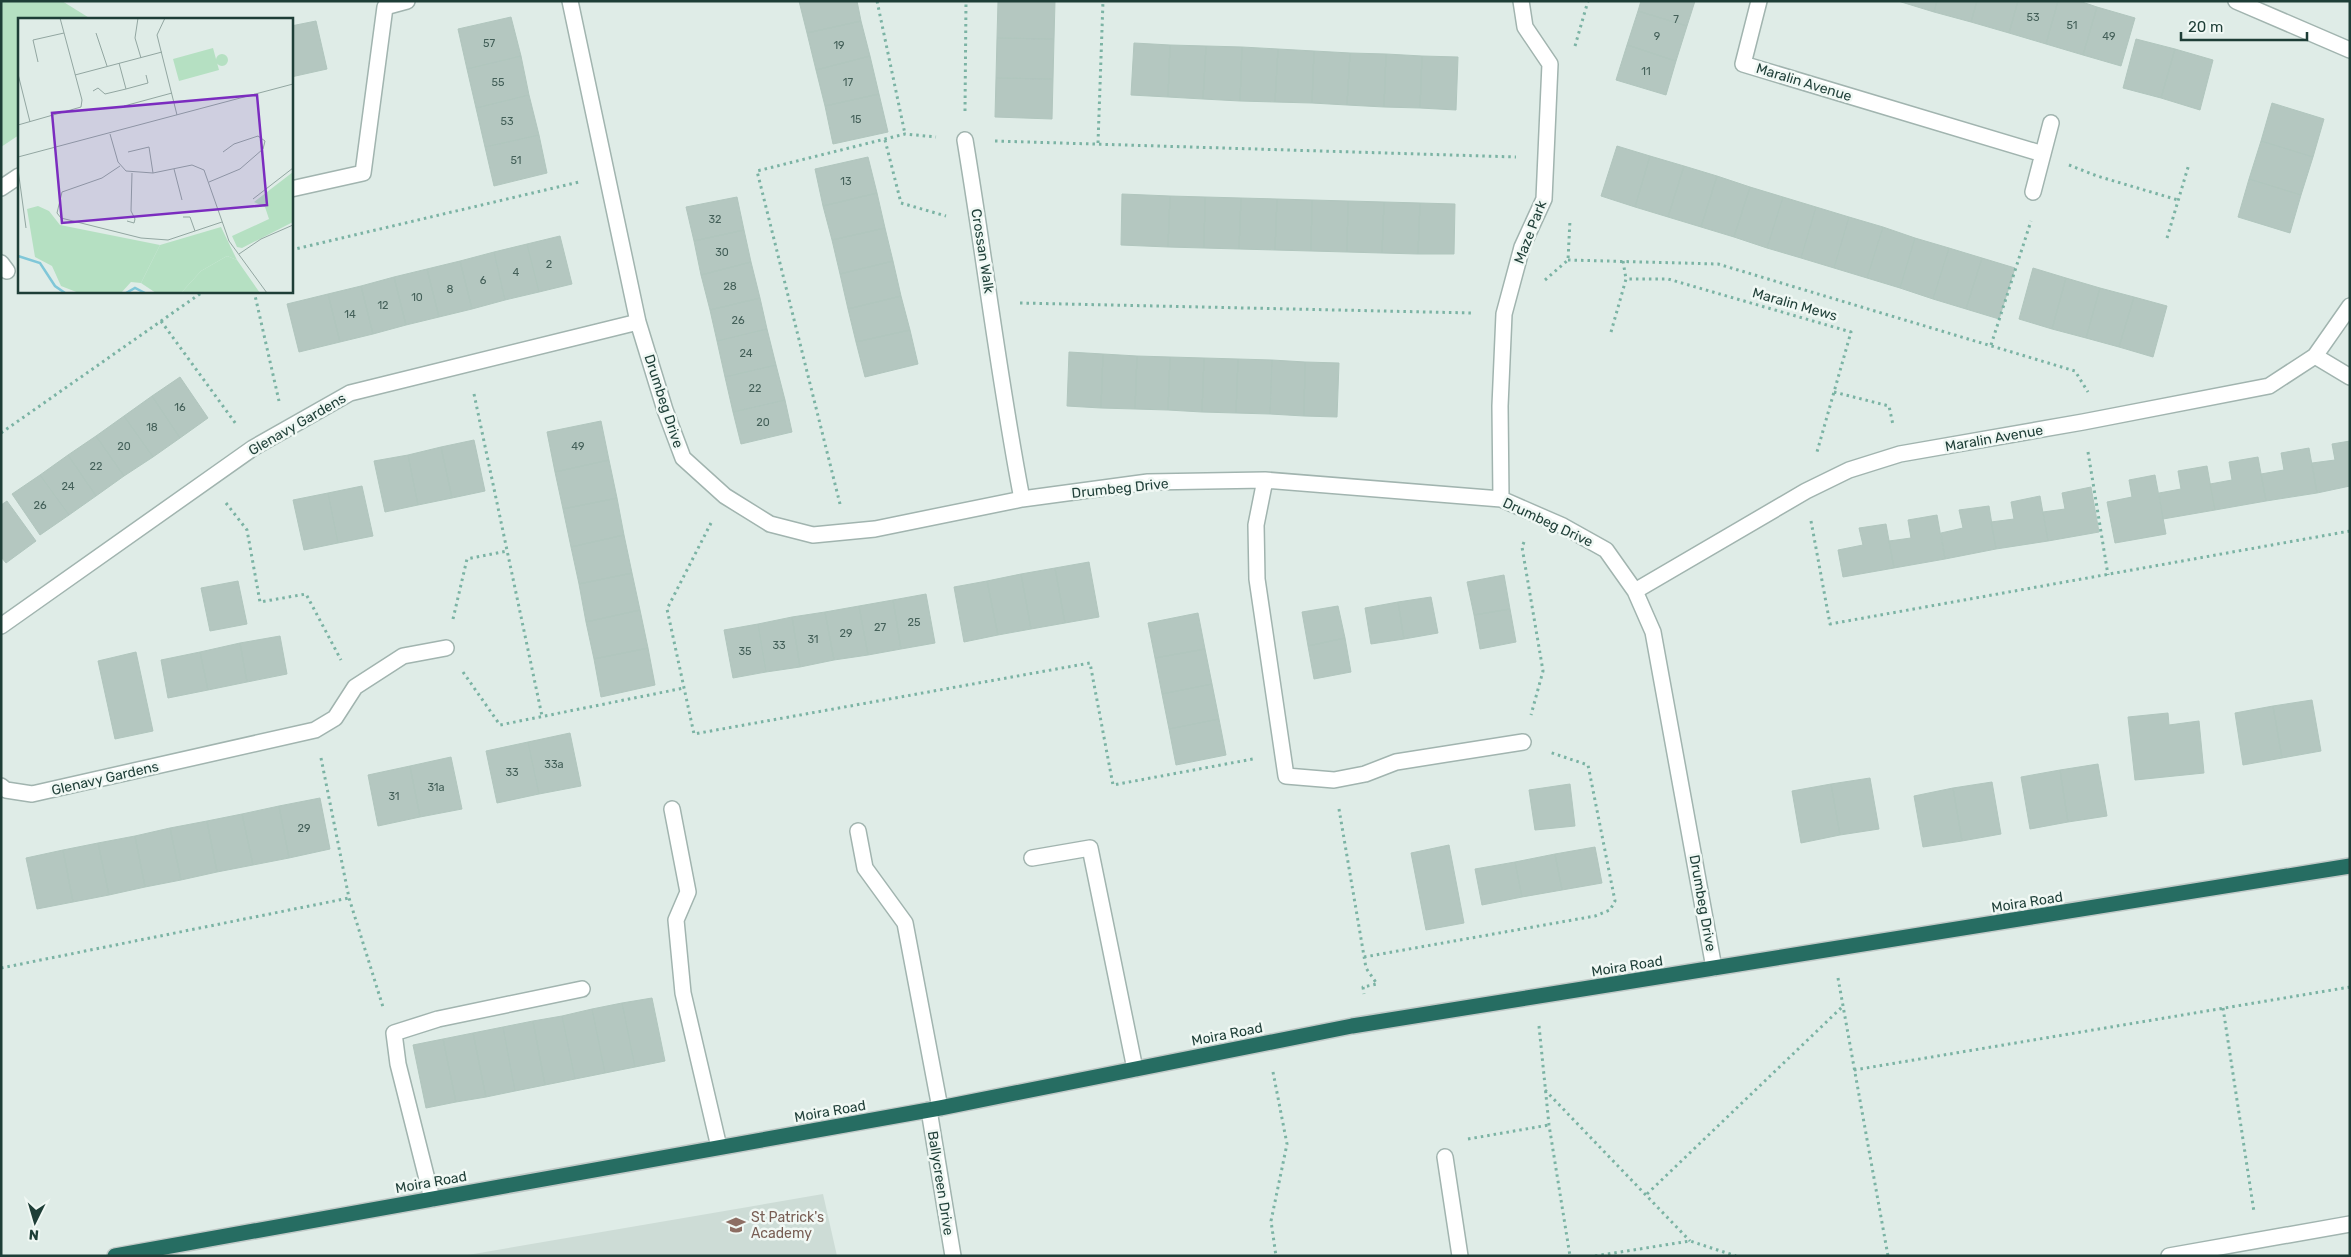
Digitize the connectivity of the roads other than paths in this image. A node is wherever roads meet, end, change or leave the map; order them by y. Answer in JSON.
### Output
{"nodes":[{"id":1,"x":407,"y":1,"type":"edge"},
{"id":2,"x":570,"y":1,"type":"edge"},
{"id":3,"x":1522,"y":1,"type":"edge"},
{"id":4,"x":1759,"y":1,"type":"edge"},
{"id":5,"x":2236,"y":1,"type":"edge"},
{"id":6,"x":2350,"y":50,"type":"edge"},
{"id":7,"x":2051,"y":122,"type":"dead end"},
{"id":8,"x":965,"y":140,"type":"road end"},
{"id":9,"x":2043,"y":154,"type":"junction"},
{"id":10,"x":18,"y":177,"type":"edge"},
{"id":11,"x":1,"y":188,"type":"edge"},
{"id":12,"x":292,"y":189,"type":"edge"},
{"id":13,"x":2033,"y":192,"type":"dead end"},
{"id":14,"x":2350,"y":306,"type":"edge"},
{"id":15,"x":638,"y":322,"type":"junction"},
{"id":16,"x":2315,"y":356,"type":"junction"},
{"id":17,"x":2350,"y":377,"type":"edge"},
{"id":18,"x":1265,"y":480,"type":"junction"},
{"id":19,"x":1022,"y":499,"type":"junction"},
{"id":20,"x":1501,"y":499,"type":"junction"},
{"id":21,"x":1635,"y":592,"type":"junction"},
{"id":22,"x":1,"y":626,"type":"edge"},
{"id":23,"x":446,"y":648,"type":"road end"},
{"id":24,"x":1523,"y":742,"type":"road end"},
{"id":25,"x":1,"y":786,"type":"edge"},
{"id":26,"x":672,"y":809,"type":"dead end"},
{"id":27,"x":858,"y":831,"type":"dead end"},
{"id":28,"x":1032,"y":858,"type":"dead end"},
{"id":29,"x":2350,"y":866,"type":"edge"},
{"id":30,"x":1714,"y":968,"type":"junction"},
{"id":31,"x":582,"y":988,"type":"dead end"},
{"id":32,"x":1135,"y":1069,"type":"junction"},
{"id":33,"x":934,"y":1109,"type":"junction"},
{"id":34,"x":719,"y":1147,"type":"junction"},
{"id":35,"x":1445,"y":1157,"type":"road end"},
{"id":36,"x":432,"y":1199,"type":"junction"},
{"id":37,"x":2350,"y":1224,"type":"edge"},
{"id":38,"x":115,"y":1256,"type":"edge"},
{"id":39,"x":953,"y":1256,"type":"edge"},
{"id":40,"x":1460,"y":1256,"type":"edge"},
{"id":41,"x":2169,"y":1256,"type":"edge"}],
"edges":[{"from":1,"to":12,"type":"street"},
{"from":2,"to":15,"type":"street","name":"Drumbeg Drive"},
{"from":3,"to":20,"type":"street","name":"Maze Park"},
{"from":4,"to":9,"type":"street","name":"Maralin Avenue"},
{"from":5,"to":6,"type":"street"},
{"from":7,"to":9,"type":"street"},
{"from":8,"to":19,"type":"street","name":"Crossan Walk"},
{"from":9,"to":13,"type":"street"},
{"from":10,"to":11,"type":"street"},
{"from":14,"to":16,"type":"street","name":"Maralin Avenue"},
{"from":15,"to":19,"type":"street","name":"Drumbeg Drive"},
{"from":15,"to":22,"type":"street","name":"Glenavy Gardens"},
{"from":16,"to":17,"type":"street"},
{"from":16,"to":21,"type":"street","name":"Maralin Avenue"},
{"from":18,"to":19,"type":"street","name":"Drumbeg Drive"},
{"from":18,"to":20,"type":"street","name":"Drumbeg Drive"},
{"from":18,"to":24,"type":"street"},
{"from":20,"to":21,"type":"street","name":"Drumbeg Drive"},
{"from":21,"to":30,"type":"street","name":"Drumbeg Drive"},
{"from":23,"to":25,"type":"street","name":"Glenavy Gardens"},
{"from":26,"to":34,"type":"street"},
{"from":27,"to":33,"type":"street","name":"Ballycreen Drive"},
{"from":28,"to":32,"type":"street"},
{"from":29,"to":30,"type":"highway","name":"Moira Road"},
{"from":30,"to":32,"type":"highway","name":"Moira Road"},
{"from":31,"to":36,"type":"street"},
{"from":32,"to":33,"type":"highway","name":"Moira Road"},
{"from":33,"to":34,"type":"highway","name":"Moira Road"},
{"from":33,"to":39,"type":"street","name":"Ballycreen Drive"},
{"from":34,"to":36,"type":"highway","name":"Moira Road"},
{"from":35,"to":40,"type":"street"},
{"from":36,"to":38,"type":"highway","name":"Moira Road"},
{"from":37,"to":41,"type":"street"}]}
